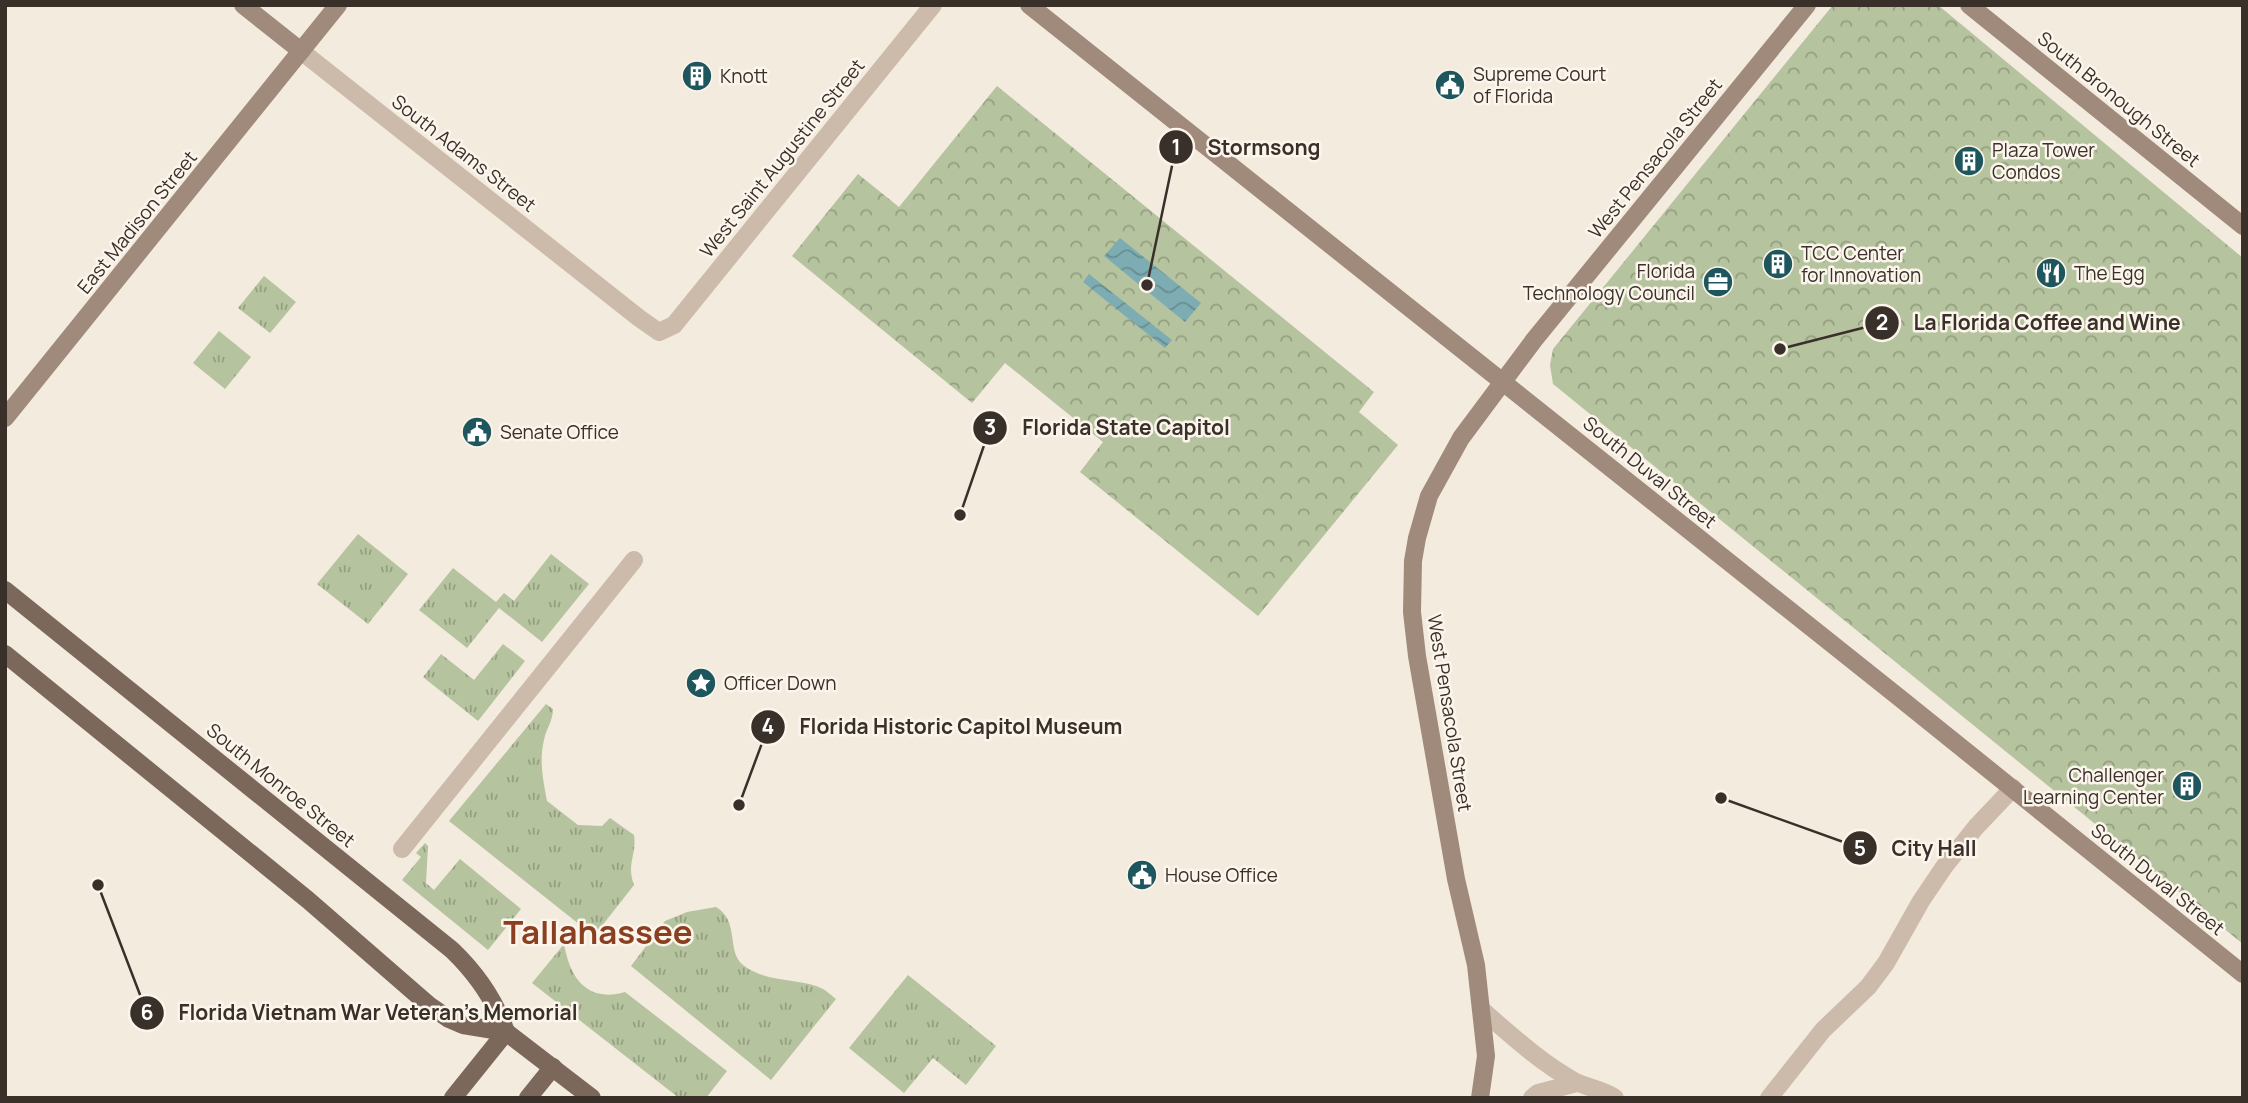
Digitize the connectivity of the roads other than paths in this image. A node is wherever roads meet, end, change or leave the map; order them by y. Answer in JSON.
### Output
{"nodes":[{"id":1,"x":243,"y":5,"type":"edge"},
{"id":2,"x":338,"y":5,"type":"edge"},
{"id":3,"x":933,"y":5,"type":"edge"},
{"id":4,"x":1029,"y":5,"type":"edge"},
{"id":5,"x":1807,"y":5,"type":"edge"},
{"id":6,"x":1969,"y":5,"type":"edge"},
{"id":7,"x":301,"y":51,"type":"junction"},
{"id":8,"x":2241,"y":220,"type":"edge"},
{"id":9,"x":660,"y":332,"type":"joint"},
{"id":10,"x":1503,"y":381,"type":"junction"},
{"id":11,"x":5,"y":418,"type":"edge"},
{"id":12,"x":634,"y":560,"type":"dead end"},
{"id":13,"x":5,"y":590,"type":"edge"},
{"id":14,"x":5,"y":654,"type":"edge"},
{"id":15,"x":2013,"y":788,"type":"junction"},
{"id":16,"x":402,"y":849,"type":"dead end"},
{"id":17,"x":2243,"y":974,"type":"edge"},
{"id":18,"x":1482,"y":1010,"type":"junction"},
{"id":19,"x":506,"y":1032,"type":"junction"},
{"id":20,"x":553,"y":1067,"type":"junction"},
{"id":21,"x":1577,"y":1083,"type":"junction"},
{"id":22,"x":453,"y":1098,"type":"edge"},
{"id":23,"x":528,"y":1098,"type":"edge"},
{"id":24,"x":592,"y":1098,"type":"edge"},
{"id":25,"x":1480,"y":1098,"type":"edge"},
{"id":26,"x":1532,"y":1098,"type":"edge"},
{"id":27,"x":1615,"y":1098,"type":"edge"},
{"id":28,"x":1769,"y":1098,"type":"edge"}],
"edges":[{"from":1,"to":7,"type":"main road","name":"South Adams Street"},
{"from":2,"to":7,"type":"main road","name":"East Madison Street"},
{"from":3,"to":9,"type":"street","name":"West Saint Augustine Street"},
{"from":4,"to":10,"type":"main road","name":"South Duval Street"},
{"from":5,"to":10,"type":"main road","name":"West Pensacola Street"},
{"from":6,"to":8,"type":"main road","name":"South Bronough Street"},
{"from":7,"to":9,"type":"street","name":"South Adams Street"},
{"from":7,"to":11,"type":"main road","name":"East Madison Street"},
{"from":10,"to":15,"type":"main road","name":"South Duval Street"},
{"from":10,"to":18,"type":"main road","name":"West Pensacola Street"},
{"from":12,"to":16,"type":"street"},
{"from":13,"to":19,"type":"main road","name":"South Monroe Street"},
{"from":14,"to":19,"type":"main road"},
{"from":15,"to":17,"type":"main road","name":"South Duval Street"},
{"from":15,"to":28,"type":"street"},
{"from":18,"to":21,"type":"street"},
{"from":18,"to":25,"type":"main road","name":"West Pensacola Street"},
{"from":19,"to":20,"type":"main road"},
{"from":19,"to":22,"type":"main road"},
{"from":20,"to":23,"type":"main road"},
{"from":20,"to":24,"type":"main road"},
{"from":21,"to":26,"type":"street"},
{"from":21,"to":27,"type":"street"}]}
